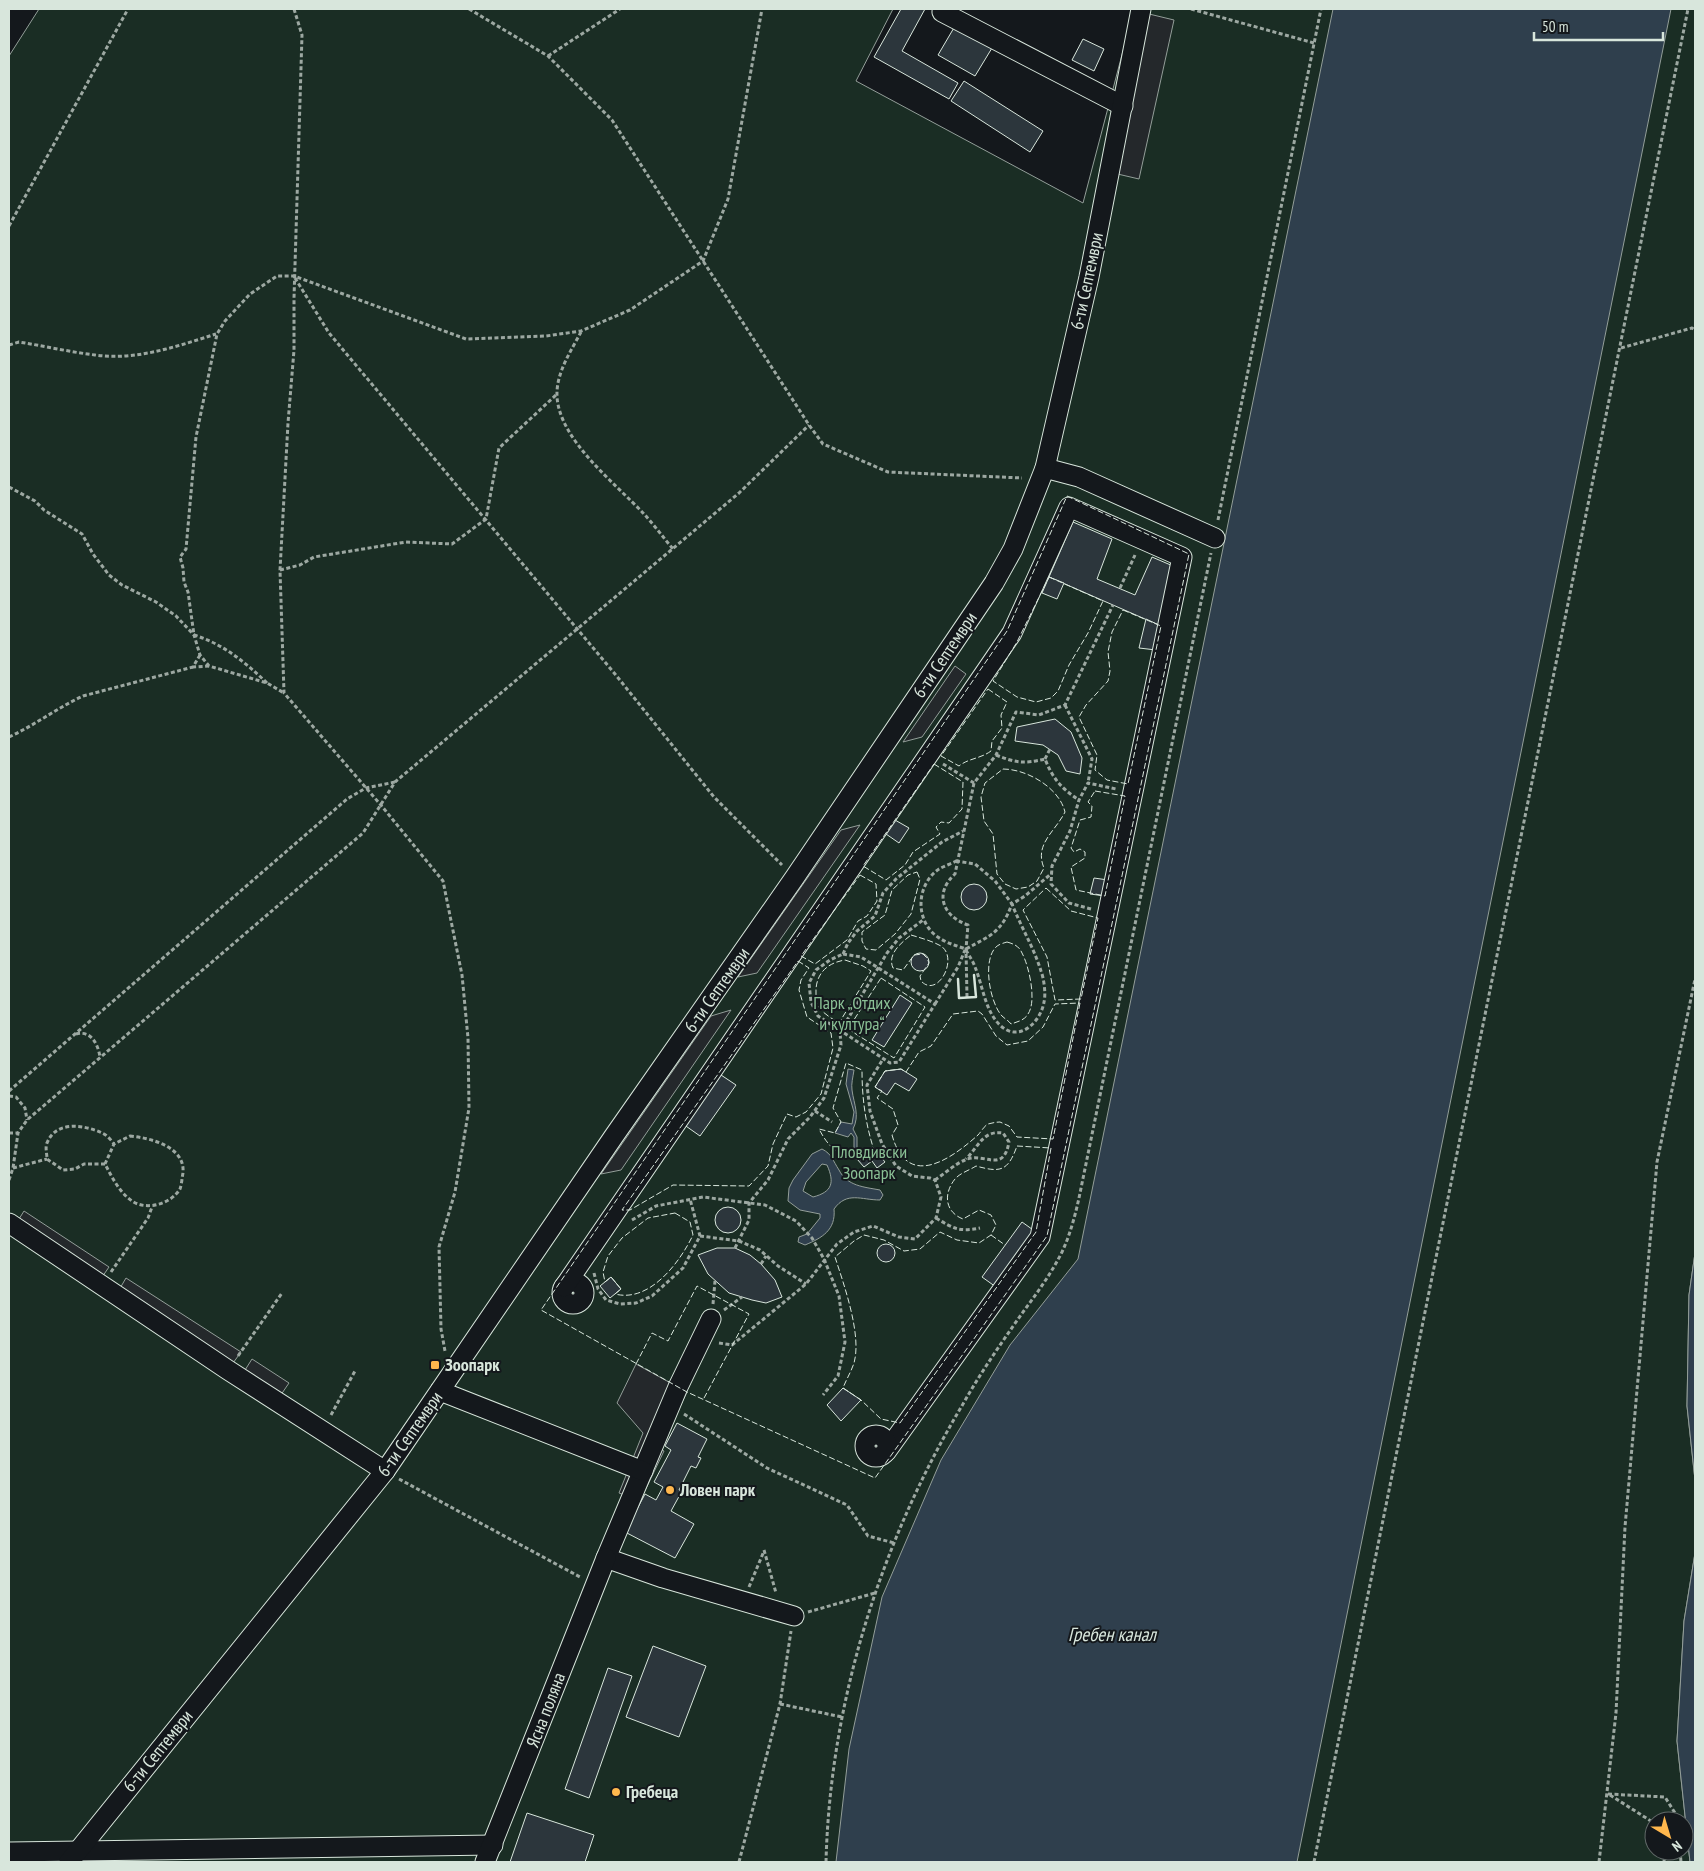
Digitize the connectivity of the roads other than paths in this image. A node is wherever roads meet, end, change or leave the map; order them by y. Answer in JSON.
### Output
{"nodes":[{"id":1,"x":1142,"y":9,"type":"edge"},
{"id":2,"x":942,"y":12,"type":"dead end"},
{"id":3,"x":1123,"y":106,"type":"junction"},
{"id":4,"x":1042,"y":473,"type":"junction"},
{"id":5,"x":1190,"y":527,"type":"junction"},
{"id":6,"x":1215,"y":538,"type":"dead end"},
{"id":7,"x":1182,"y":557,"type":"junction"},
{"id":8,"x":9,"y":1223,"type":"edge"},
{"id":9,"x":564,"y":1287,"type":"dead end"},
{"id":10,"x":712,"y":1320,"type":"dead end"},
{"id":11,"x":445,"y":1384,"type":"junction"},
{"id":12,"x":886,"y":1452,"type":"dead end"},
{"id":13,"x":642,"y":1470,"type":"junction"},
{"id":14,"x":385,"y":1471,"type":"junction"},
{"id":15,"x":606,"y":1558,"type":"junction"},
{"id":16,"x":788,"y":1614,"type":"road end"},
{"id":17,"x":493,"y":1845,"type":"junction"},
{"id":18,"x":9,"y":1852,"type":"edge"},
{"id":19,"x":73,"y":1856,"type":"edge"},
{"id":20,"x":485,"y":1862,"type":"edge"}],
"edges":[{"from":1,"to":3,"type":"street","name":"6-ти Септември"},
{"from":2,"to":3,"type":"street"},
{"from":3,"to":4,"type":"street","name":"6-ти Септември"},
{"from":4,"to":5,"type":"street"},
{"from":4,"to":11,"type":"street","name":"6-ти Септември"},
{"from":5,"to":6,"type":"street"},
{"from":5,"to":7,"type":"street"},
{"from":7,"to":9,"type":"street"},
{"from":7,"to":12,"type":"street"},
{"from":8,"to":14,"type":"street"},
{"from":10,"to":13,"type":"street","name":"Ясна поляна"},
{"from":11,"to":13,"type":"street"},
{"from":11,"to":14,"type":"street","name":"6-ти Септември"},
{"from":13,"to":15,"type":"street","name":"Ясна поляна"},
{"from":14,"to":19,"type":"street","name":"6-ти Септември"},
{"from":15,"to":16,"type":"street"},
{"from":15,"to":17,"type":"street","name":"Ясна поляна"},
{"from":17,"to":19,"type":"street"},
{"from":17,"to":20,"type":"street","name":"Ясна поляна"},
{"from":18,"to":19,"type":"street"}]}
